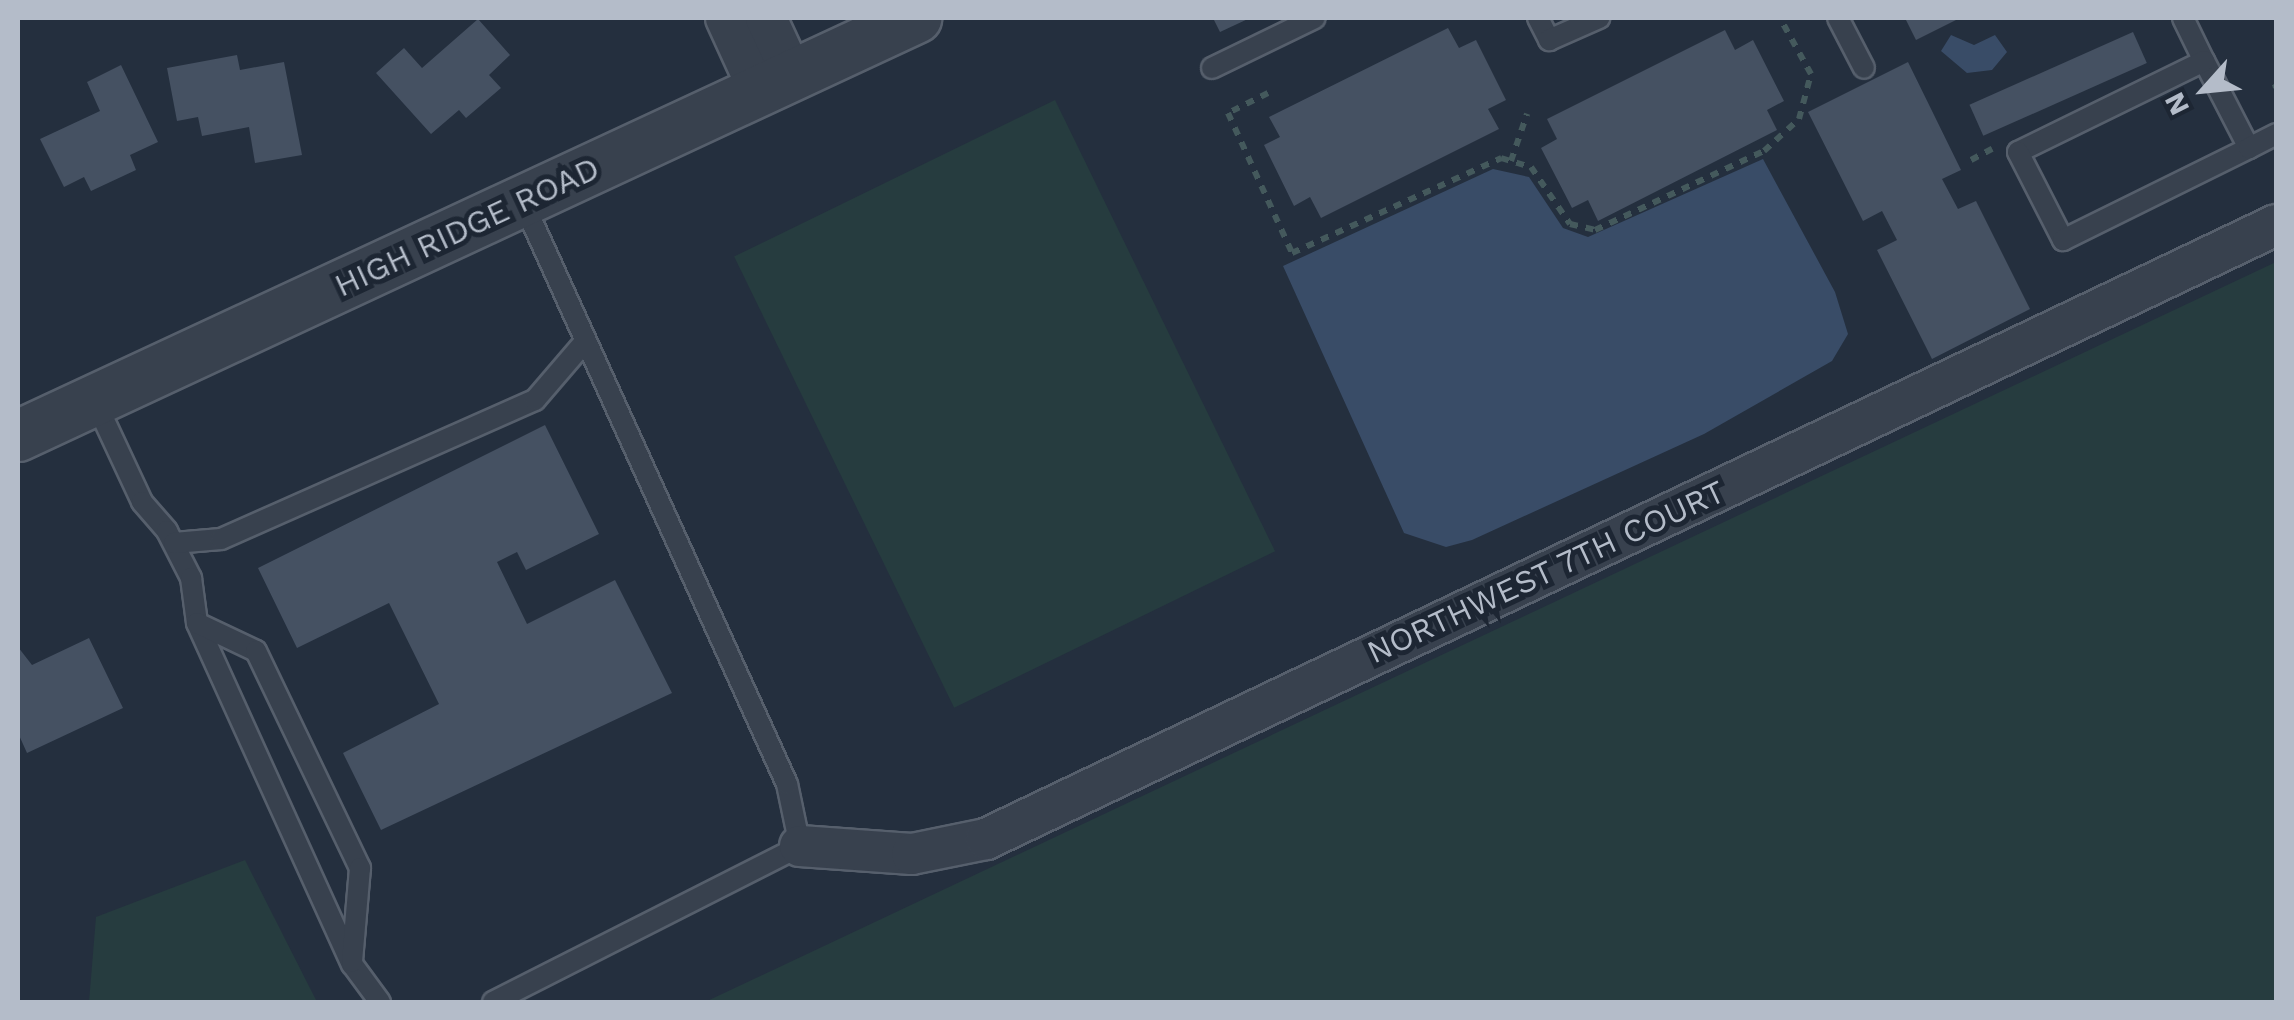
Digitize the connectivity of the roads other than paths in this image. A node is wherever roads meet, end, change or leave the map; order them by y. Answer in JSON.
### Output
{"nodes":[{"id":1,"x":726,"y":18,"type":"edge"},
{"id":2,"x":766,"y":18,"type":"edge"},
{"id":3,"x":916,"y":18,"type":"edge"},
{"id":4,"x":1315,"y":18,"type":"edge"},
{"id":5,"x":1538,"y":18,"type":"edge"},
{"id":6,"x":1600,"y":18,"type":"edge"},
{"id":7,"x":1838,"y":18,"type":"edge"},
{"id":8,"x":2183,"y":18,"type":"edge"},
{"id":9,"x":2204,"y":61,"type":"junction"},
{"id":10,"x":1212,"y":68,"type":"dead end"},
{"id":11,"x":1864,"y":68,"type":"dead end"},
{"id":12,"x":776,"y":82,"type":"junction"},
{"id":13,"x":2276,"y":134,"type":"edge"},
{"id":14,"x":2249,"y":148,"type":"junction"},
{"id":15,"x":523,"y":202,"type":"junction"},
{"id":16,"x":2276,"y":225,"type":"edge"},
{"id":17,"x":582,"y":345,"type":"junction"},
{"id":18,"x":94,"y":400,"type":"junction"},
{"id":19,"x":18,"y":436,"type":"edge"},
{"id":20,"x":174,"y":543,"type":"junction"},
{"id":21,"x":197,"y":623,"type":"junction"},
{"id":22,"x":800,"y":846,"type":"junction"},
{"id":23,"x":352,"y":964,"type":"junction"},
{"id":24,"x":380,"y":1002,"type":"edge"},
{"id":25,"x":493,"y":1002,"type":"edge"}],
"edges":[{"from":1,"to":12,"type":"street"},
{"from":2,"to":12,"type":"street"},
{"from":3,"to":12,"type":"street","name":"HIGH RIDGE ROAD"},
{"from":4,"to":10,"type":"lane"},
{"from":5,"to":6,"type":"lane"},
{"from":7,"to":11,"type":"lane"},
{"from":8,"to":9,"type":"lane"},
{"from":9,"to":14,"type":"lane"},
{"from":9,"to":14,"type":"lane"},
{"from":12,"to":15,"type":"street","name":"HIGH RIDGE ROAD"},
{"from":13,"to":14,"type":"lane"},
{"from":15,"to":17,"type":"lane"},
{"from":15,"to":18,"type":"street","name":"HIGH RIDGE ROAD"},
{"from":16,"to":22,"type":"street","name":"NORTHWEST 7TH COURT"},
{"from":17,"to":20,"type":"lane"},
{"from":17,"to":22,"type":"lane"},
{"from":18,"to":19,"type":"street","name":"HIGH RIDGE ROAD"},
{"from":18,"to":20,"type":"lane"},
{"from":20,"to":21,"type":"lane"},
{"from":21,"to":23,"type":"lane"},
{"from":21,"to":23,"type":"lane"},
{"from":22,"to":25,"type":"lane"},
{"from":23,"to":24,"type":"lane"}]}
